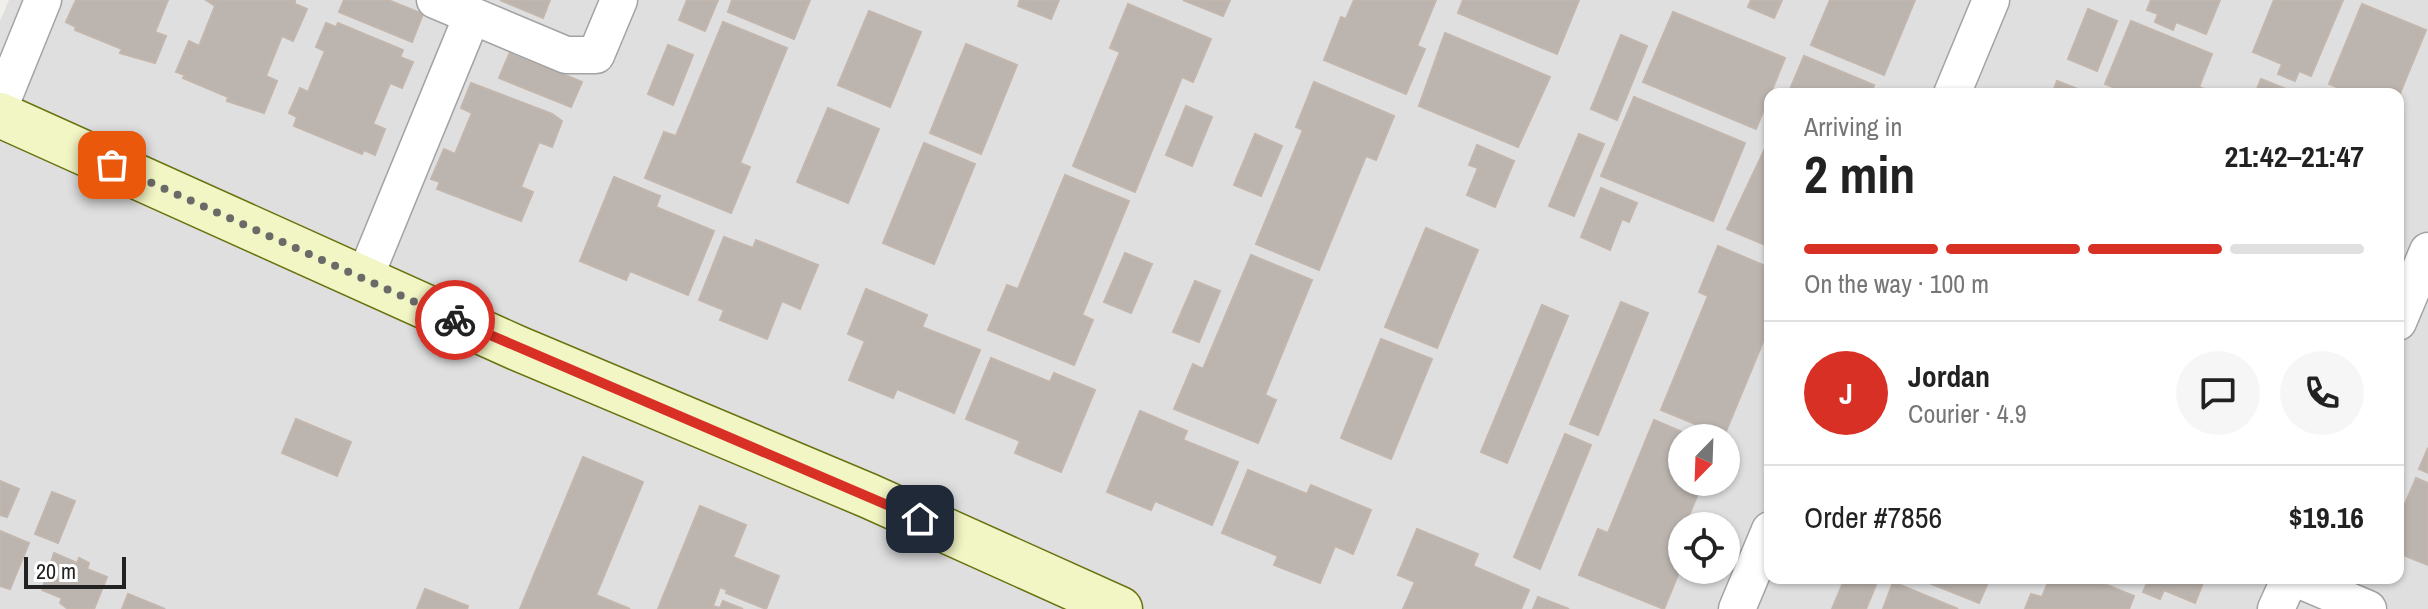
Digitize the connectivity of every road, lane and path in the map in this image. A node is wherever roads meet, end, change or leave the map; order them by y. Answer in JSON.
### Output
{"nodes":[{"id":1,"x":43,"y":0,"type":"edge"},
{"id":2,"x":435,"y":0,"type":"edge"},
{"id":3,"x":619,"y":0,"type":"edge"},
{"id":4,"x":1991,"y":0,"type":"edge"},
{"id":5,"x":472,"y":16,"type":"junction"},
{"id":6,"x":1954,"y":88,"type":"edge"},
{"id":7,"x":0,"y":106,"type":"edge"},
{"id":8,"x":0,"y":115,"type":"edge"},
{"id":9,"x":2428,"y":251,"type":"edge"},
{"id":10,"x":364,"y":279,"type":"junction"},
{"id":11,"x":2404,"y":308,"type":"edge"},
{"id":12,"x":1764,"y":544,"type":"edge"},
{"id":13,"x":2289,"y":584,"type":"edge"},
{"id":14,"x":2307,"y":584,"type":"edge"},
{"id":15,"x":1120,"y":609,"type":"edge"},
{"id":16,"x":1737,"y":609,"type":"edge"},
{"id":17,"x":2276,"y":609,"type":"edge"},
{"id":18,"x":2368,"y":609,"type":"edge"}],
"edges":[{"from":1,"to":7,"type":"street"},
{"from":2,"to":5,"type":"street"},
{"from":3,"to":5,"type":"street"},
{"from":4,"to":6,"type":"street"},
{"from":5,"to":10,"type":"street"},
{"from":8,"to":10,"type":"street"},
{"from":9,"to":11,"type":"street"},
{"from":10,"to":15,"type":"street"},
{"from":12,"to":16,"type":"street"},
{"from":13,"to":17,"type":"street"},
{"from":14,"to":18,"type":"street"}]}
